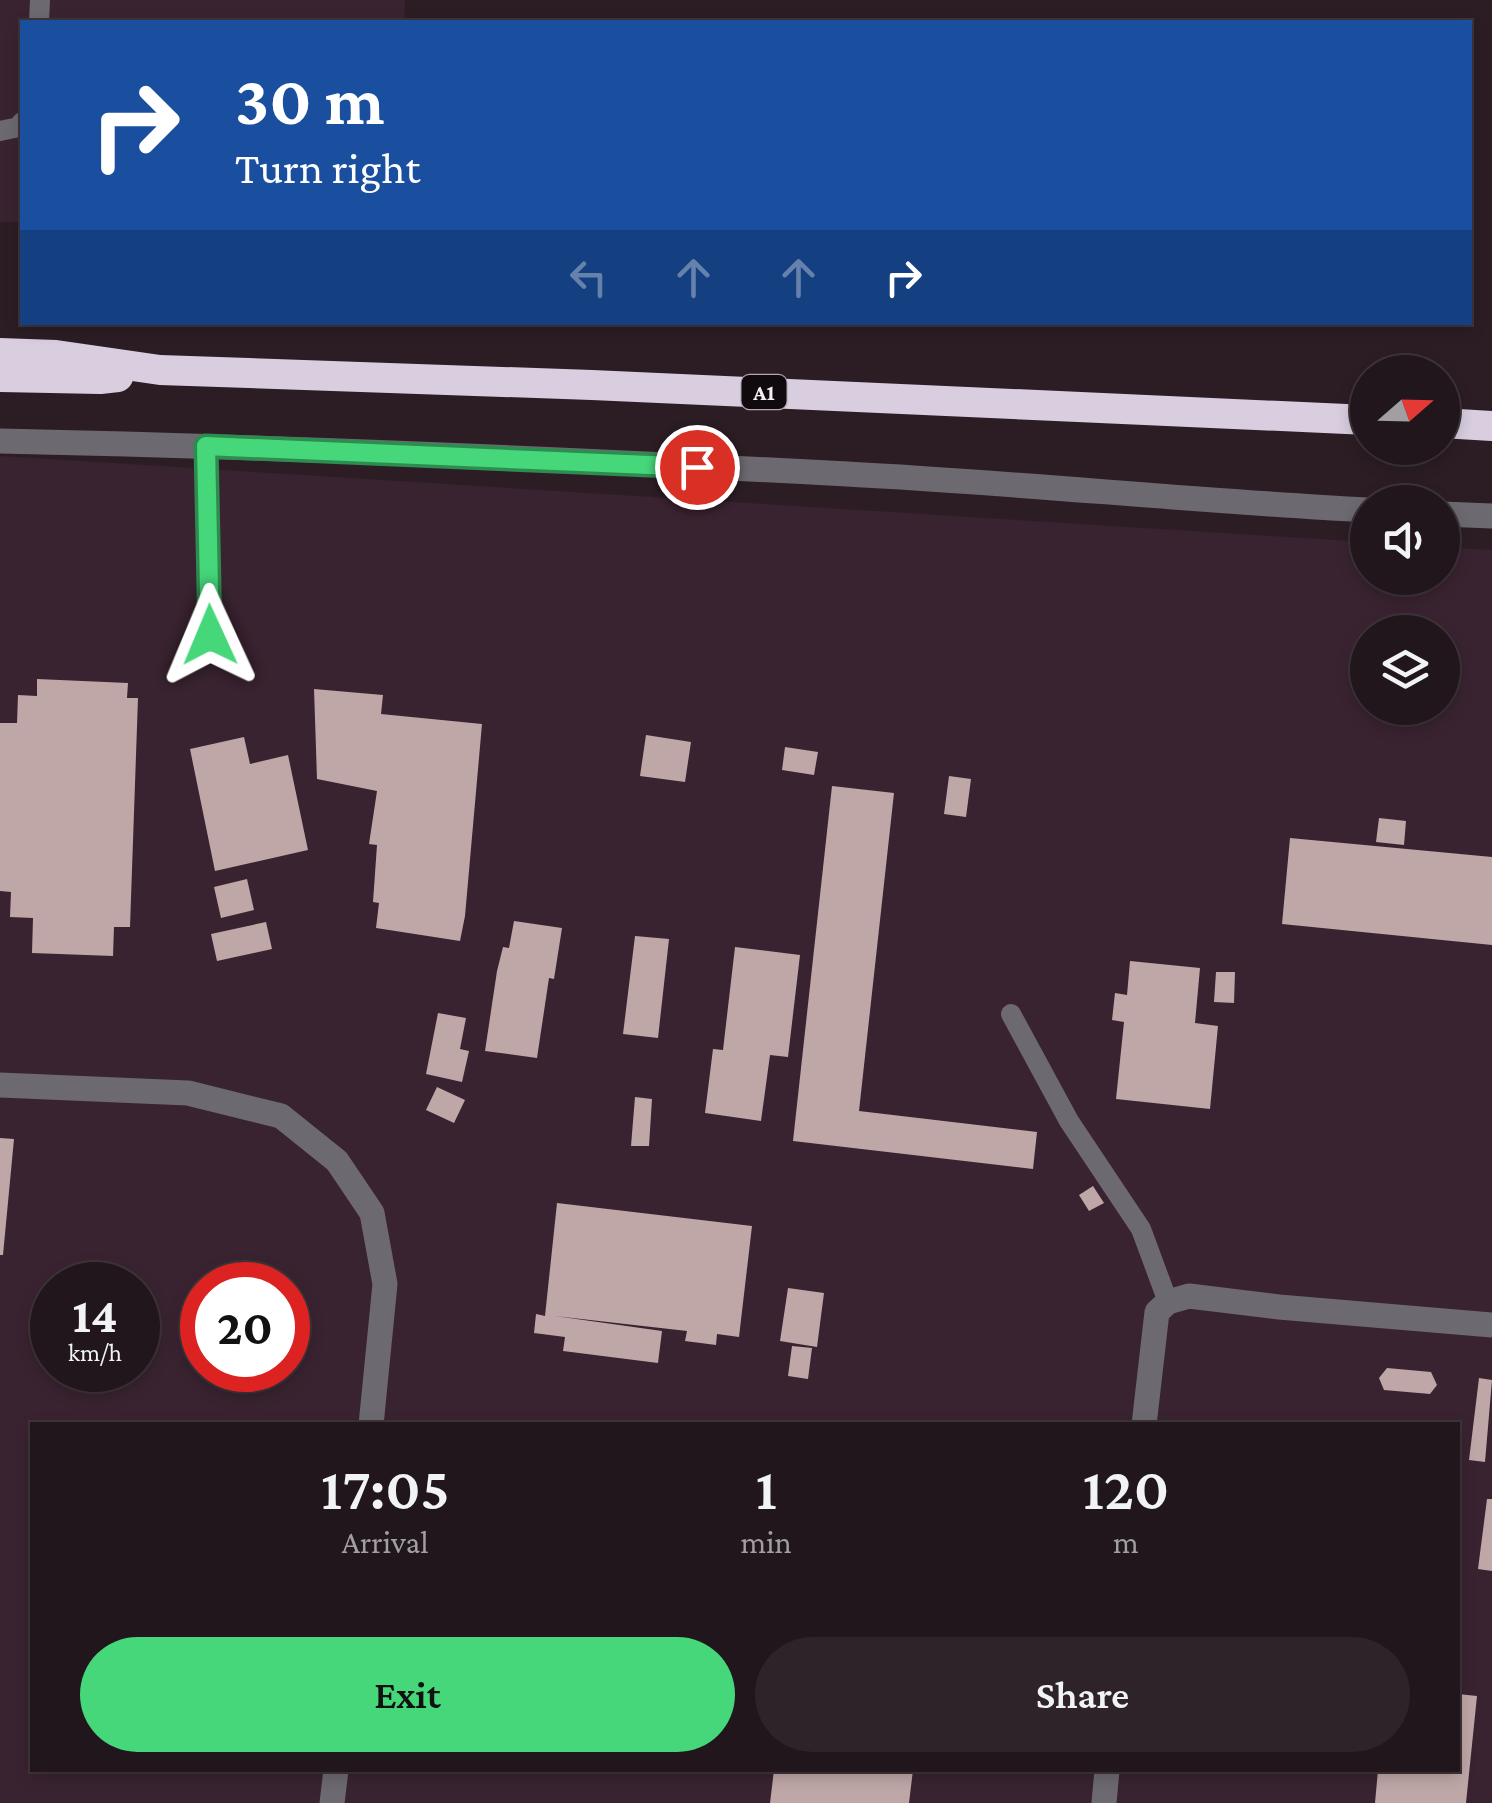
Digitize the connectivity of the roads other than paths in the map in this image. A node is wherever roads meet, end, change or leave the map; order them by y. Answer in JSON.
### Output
{"nodes":[{"id":1,"x":0,"y":353,"type":"edge"},
{"id":2,"x":160,"y":370,"type":"junction"},
{"id":3,"x":0,"y":377,"type":"edge"},
{"id":4,"x":1350,"y":419,"type":"edge"},
{"id":5,"x":1460,"y":425,"type":"edge"},
{"id":6,"x":1492,"y":426,"type":"edge"},
{"id":7,"x":0,"y":440,"type":"edge"},
{"id":8,"x":206,"y":446,"type":"junction"},
{"id":9,"x":1350,"y":509,"type":"edge"},
{"id":10,"x":1460,"y":515,"type":"edge"},
{"id":11,"x":1492,"y":516,"type":"edge"},
{"id":12,"x":210,"y":635,"type":"dead end"},
{"id":13,"x":1011,"y":1014,"type":"dead end"},
{"id":14,"x":0,"y":1085,"type":"edge"},
{"id":15,"x":1168,"y":1302,"type":"junction"},
{"id":16,"x":1492,"y":1326,"type":"edge"},
{"id":17,"x":371,"y":1422,"type":"edge"},
{"id":18,"x":1144,"y":1422,"type":"edge"},
{"id":19,"x":336,"y":1772,"type":"edge"},
{"id":20,"x":1107,"y":1772,"type":"edge"},
{"id":21,"x":332,"y":1803,"type":"edge"},
{"id":22,"x":1104,"y":1803,"type":"edge"}],
"edges":[{"from":1,"to":2,"type":"highway","number":"A1"},
{"from":2,"to":3,"type":"highway","number":"A1"},
{"from":2,"to":4,"type":"highway","number":"A1"},
{"from":5,"to":6,"type":"highway"},
{"from":7,"to":8,"type":"street"},
{"from":8,"to":9,"type":"street"},
{"from":8,"to":12,"type":"lane"},
{"from":10,"to":11,"type":"street"},
{"from":13,"to":15,"type":"lane"},
{"from":14,"to":17,"type":"street"},
{"from":15,"to":16,"type":"street"},
{"from":15,"to":18,"type":"street"},
{"from":19,"to":21,"type":"street"},
{"from":20,"to":22,"type":"street"}]}
